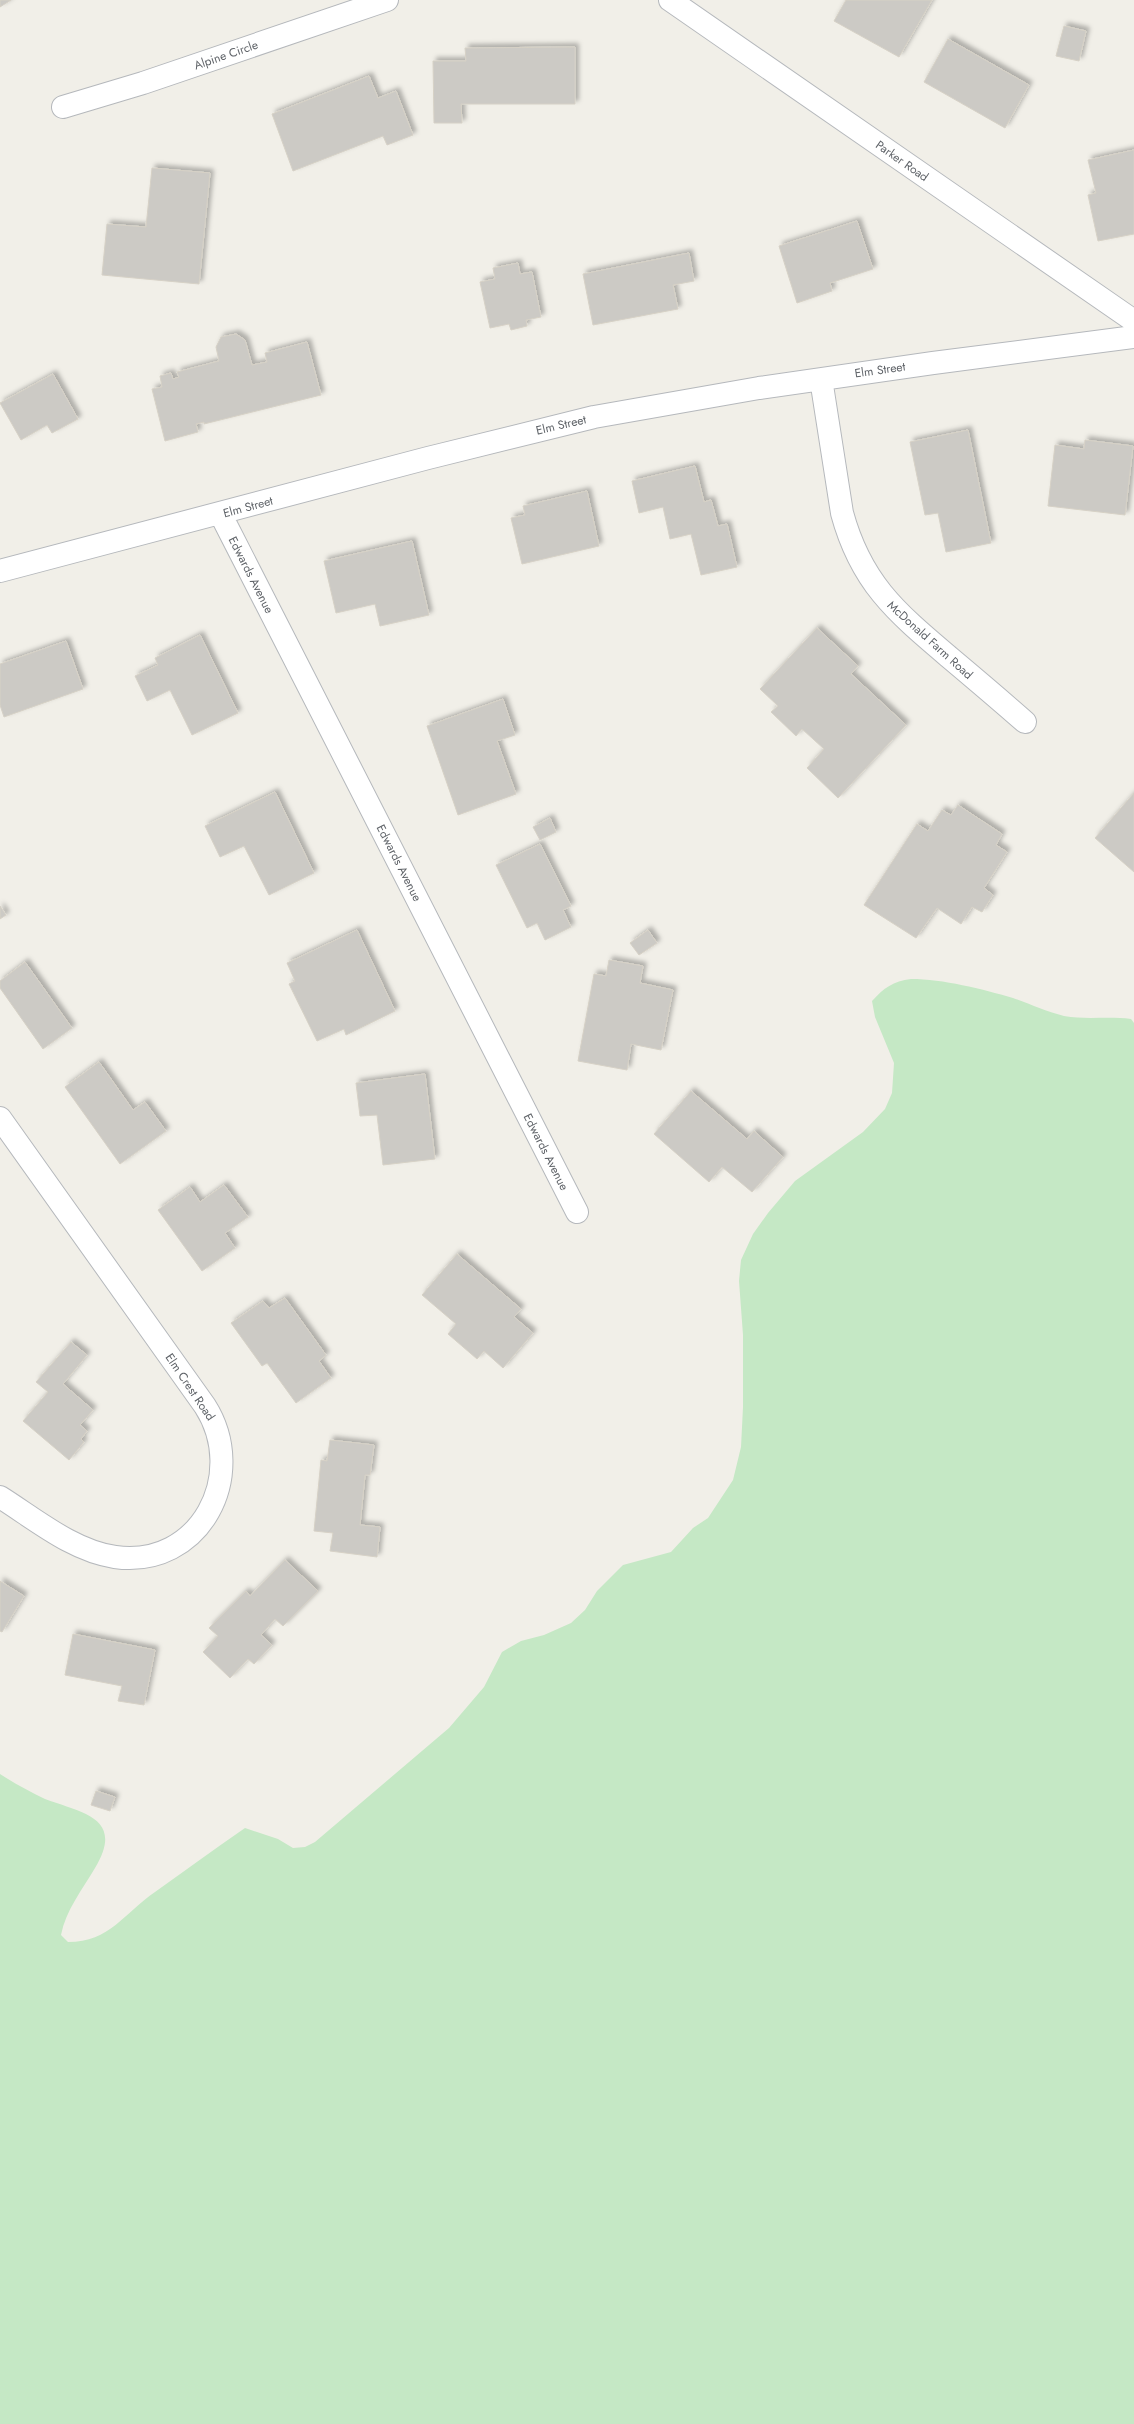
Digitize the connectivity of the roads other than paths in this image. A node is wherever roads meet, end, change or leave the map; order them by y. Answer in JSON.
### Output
{"nodes":[{"id":1,"x":387,"y":0,"type":"edge"},
{"id":2,"x":670,"y":0,"type":"edge"},
{"id":3,"x":63,"y":107,"type":"dead end"},
{"id":4,"x":1134,"y":321,"type":"edge"},
{"id":5,"x":1134,"y":336,"type":"edge"},
{"id":6,"x":821,"y":379,"type":"junction"},
{"id":7,"x":221,"y":515,"type":"junction"},
{"id":8,"x":0,"y":571,"type":"edge"},
{"id":9,"x":1025,"y":722,"type":"dead end"},
{"id":10,"x":0,"y":1118,"type":"edge"},
{"id":11,"x":577,"y":1212,"type":"dead end"},
{"id":12,"x":0,"y":1497,"type":"edge"}],
"edges":[{"from":1,"to":3,"type":"street","name":"Alpine Circle"},
{"from":2,"to":4,"type":"street","name":"Parker Road"},
{"from":5,"to":6,"type":"street","name":"Elm Street"},
{"from":6,"to":7,"type":"street","name":"Elm Street"},
{"from":6,"to":9,"type":"street","name":"McDonald Farm Road"},
{"from":7,"to":8,"type":"street","name":"Elm Street"},
{"from":7,"to":11,"type":"street","name":"Edwards Avenue"},
{"from":10,"to":12,"type":"street","name":"Elm Crest Road"}]}
